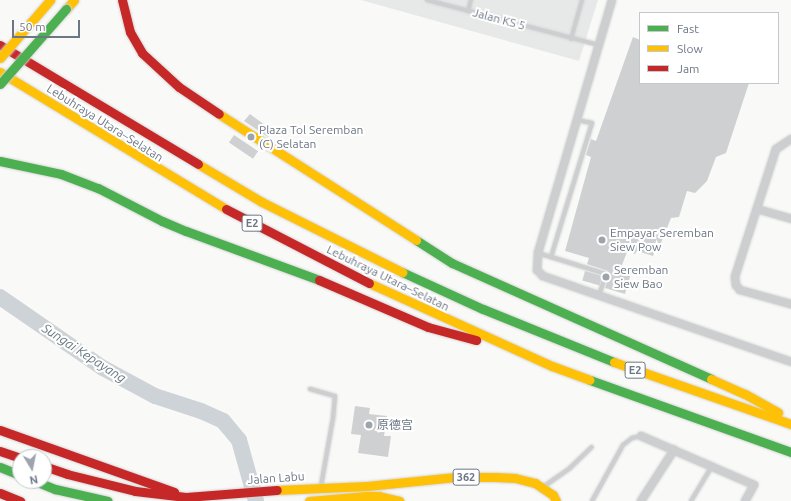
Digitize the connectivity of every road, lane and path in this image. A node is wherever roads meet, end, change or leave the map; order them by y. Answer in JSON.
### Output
{"nodes":[{"id":1,"x":50,"y":0,"type":"edge"},
{"id":2,"x":74,"y":0,"type":"edge"},
{"id":3,"x":427,"y":0,"type":"edge"},
{"id":4,"x":471,"y":0,"type":"edge"},
{"id":5,"x":582,"y":0,"type":"edge"},
{"id":6,"x":612,"y":0,"type":"edge"},
{"id":7,"x":123,"y":2,"type":"edge"},
{"id":8,"x":468,"y":11,"type":"junction"},
{"id":9,"x":571,"y":39,"type":"junction"},
{"id":10,"x":0,"y":45,"type":"edge"},
{"id":11,"x":599,"y":45,"type":"junction"},
{"id":12,"x":0,"y":58,"type":"edge"},
{"id":13,"x":0,"y":72,"type":"edge"},
{"id":14,"x":0,"y":84,"type":"edge"},
{"id":15,"x":577,"y":120,"type":"junction"},
{"id":16,"x":791,"y":138,"type":"edge"},
{"id":17,"x":2,"y":162,"type":"edge"},
{"id":18,"x":756,"y":209,"type":"junction"},
{"id":19,"x":791,"y":218,"type":"edge"},
{"id":20,"x":538,"y":253,"type":"junction"},
{"id":21,"x":551,"y":257,"type":"junction"},
{"id":22,"x":599,"y":296,"type":"junction"},
{"id":23,"x":791,"y":304,"type":"edge"},
{"id":24,"x":517,"y":351,"type":"junction"},
{"id":25,"x":791,"y":362,"type":"edge"},
{"id":26,"x":310,"y":389,"type":"dead end"},
{"id":27,"x":791,"y":419,"type":"edge"},
{"id":28,"x":791,"y":424,"type":"edge"},
{"id":29,"x":0,"y":430,"type":"edge"},
{"id":30,"x":641,"y":436,"type":"joint"},
{"id":31,"x":592,"y":447,"type":"dead end"},
{"id":32,"x":674,"y":450,"type":"junction"},
{"id":33,"x":0,"y":451,"type":"edge"},
{"id":34,"x":791,"y":452,"type":"edge"},
{"id":35,"x":12,"y":455,"type":"edge"},
{"id":36,"x":712,"y":465,"type":"junction"},
{"id":37,"x":0,"y":467,"type":"edge"},
{"id":38,"x":52,"y":469,"type":"edge"},
{"id":39,"x":12,"y":472,"type":"edge"},
{"id":40,"x":52,"y":488,"type":"edge"},
{"id":41,"x":320,"y":488,"type":"junction"},
{"id":42,"x":542,"y":488,"type":"junction"},
{"id":43,"x":0,"y":493,"type":"edge"},
{"id":44,"x":186,"y":497,"type":"junction"},
{"id":45,"x":20,"y":501,"type":"edge"},
{"id":46,"x":108,"y":501,"type":"edge"},
{"id":47,"x":308,"y":501,"type":"edge"},
{"id":48,"x":399,"y":501,"type":"edge"},
{"id":49,"x":556,"y":501,"type":"edge"},
{"id":50,"x":592,"y":501,"type":"edge"},
{"id":51,"x":641,"y":501,"type":"edge"},
{"id":52,"x":691,"y":501,"type":"edge"},
{"id":53,"x":745,"y":501,"type":"edge"}],
"edges":[{"from":1,"to":12,"type":"main road","bridge":true},
{"from":2,"to":14,"type":"main road","bridge":true},
{"from":3,"to":8,"type":"lane","name":"Jalan KS 5"},
{"from":4,"to":8,"type":"lane"},
{"from":5,"to":9,"type":"lane"},
{"from":6,"to":11,"type":"street"},
{"from":7,"to":27,"type":"main road"},
{"from":8,"to":9,"type":"lane","name":"Jalan KS 5"},
{"from":9,"to":11,"type":"lane","name":"Jalan KS 5"},
{"from":10,"to":28,"type":"main road","name":"Lebuhraya Utara–Selatan","number":"E2"},
{"from":11,"to":15,"type":"street"},
{"from":13,"to":24,"type":"main road","name":"Lebuhraya Utara–Selatan","number":"E2"},
{"from":15,"to":20,"type":"street"},
{"from":15,"to":21,"type":"lane"},
{"from":16,"to":18,"type":"street"},
{"from":17,"to":24,"type":"main road"},
{"from":18,"to":19,"type":"street"},
{"from":18,"to":23,"type":"street"},
{"from":20,"to":21,"type":"lane"},
{"from":20,"to":22,"type":"street"},
{"from":21,"to":22,"type":"lane"},
{"from":22,"to":25,"type":"street"},
{"from":24,"to":34,"type":"main road","name":"Lebuhraya Utara–Selatan","number":"E2"},
{"from":26,"to":41,"type":"lane"},
{"from":29,"to":44,"type":"main road","name":"Jalan Labu","number":"362"},
{"from":30,"to":32,"type":"street"},
{"from":30,"to":50,"type":"lane"},
{"from":31,"to":42,"type":"lane"},
{"from":32,"to":36,"type":"street"},
{"from":32,"to":51,"type":"street"},
{"from":33,"to":35,"type":"main road"},
{"from":36,"to":52,"type":"lane"},
{"from":36,"to":53,"type":"street"},
{"from":37,"to":39,"type":"main road"},
{"from":38,"to":44,"type":"main road"},
{"from":40,"to":46,"type":"main road"},
{"from":41,"to":42,"type":"main road","name":"Jalan Labu","number":"362"},
{"from":41,"to":44,"type":"main road","name":"Jalan Labu","number":"362"},
{"from":42,"to":49,"type":"main road","name":"Jalan Labu","number":"362"},
{"from":43,"to":45,"type":"main road"},
{"from":47,"to":48,"type":"main road"}]}
